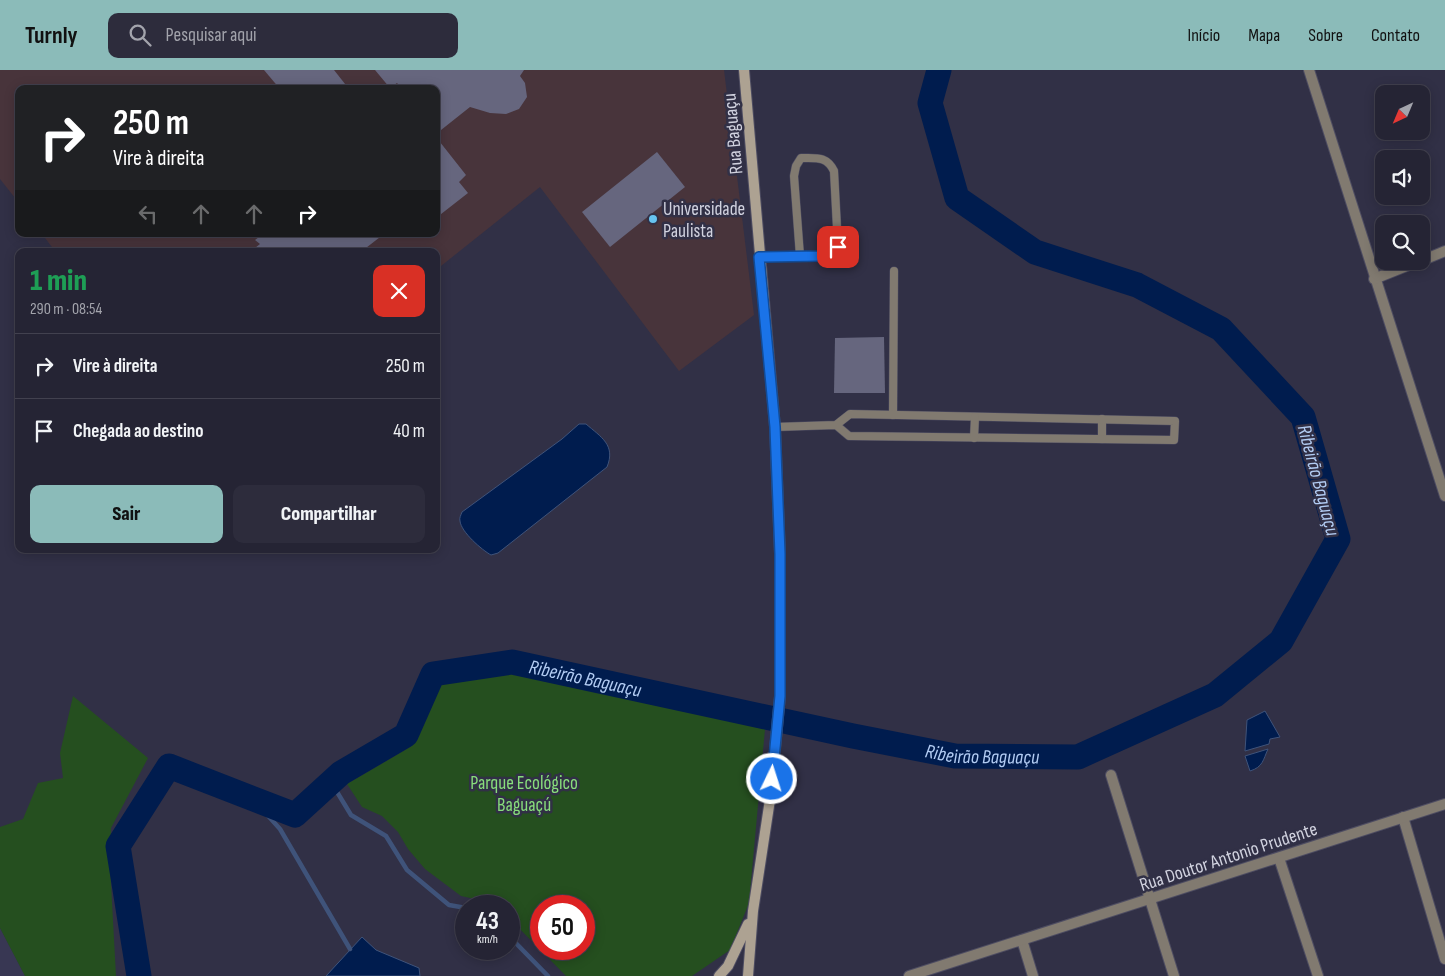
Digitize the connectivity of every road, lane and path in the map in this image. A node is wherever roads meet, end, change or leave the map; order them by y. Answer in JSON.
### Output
{"nodes":[{"id":1,"x":744,"y":70,"type":"edge"},
{"id":2,"x":1309,"y":70,"type":"edge"},
{"id":3,"x":1445,"y":251,"type":"edge"},
{"id":4,"x":800,"y":256,"type":"junction"},
{"id":5,"x":759,"y":257,"type":"junction"},
{"id":6,"x":1430,"y":257,"type":"edge"},
{"id":7,"x":1397,"y":270,"type":"edge"},
{"id":8,"x":894,"y":271,"type":"dead end"},
{"id":9,"x":1374,"y":279,"type":"junction"},
{"id":10,"x":893,"y":414,"type":"junction"},
{"id":11,"x":975,"y":416,"type":"junction"},
{"id":12,"x":1102,"y":419,"type":"junction"},
{"id":13,"x":836,"y":425,"type":"junction"},
{"id":14,"x":775,"y":427,"type":"junction"},
{"id":15,"x":974,"y":438,"type":"junction"},
{"id":16,"x":1102,"y":439,"type":"junction"},
{"id":17,"x":1445,"y":496,"type":"edge"},
{"id":18,"x":1111,"y":775,"type":"dead end"},
{"id":19,"x":1445,"y":804,"type":"edge"},
{"id":20,"x":1402,"y":818,"type":"junction"},
{"id":21,"x":1279,"y":858,"type":"junction"},
{"id":22,"x":1150,"y":899,"type":"junction"},
{"id":23,"x":753,"y":912,"type":"junction"},
{"id":24,"x":1022,"y":940,"type":"junction"},
{"id":25,"x":1445,"y":959,"type":"edge"},
{"id":26,"x":719,"y":976,"type":"edge"},
{"id":27,"x":748,"y":976,"type":"edge"},
{"id":28,"x":909,"y":976,"type":"edge"},
{"id":29,"x":1033,"y":976,"type":"edge"},
{"id":30,"x":1174,"y":976,"type":"edge"},
{"id":31,"x":1318,"y":976,"type":"edge"}],
"edges":[{"from":1,"to":5,"type":"main road","name":"Rua Baguaçu"},
{"from":2,"to":9,"type":"street"},
{"from":3,"to":6,"type":"street"},
{"from":4,"to":4,"type":"lane"},
{"from":4,"to":5,"type":"lane"},
{"from":5,"to":14,"type":"main road","name":"Rua Baguaçu"},
{"from":7,"to":9,"type":"street"},
{"from":8,"to":10,"type":"lane"},
{"from":9,"to":17,"type":"street"},
{"from":10,"to":11,"type":"lane"},
{"from":10,"to":13,"type":"lane"},
{"from":11,"to":12,"type":"lane"},
{"from":11,"to":15,"type":"lane"},
{"from":12,"to":16,"type":"lane"},
{"from":12,"to":16,"type":"lane"},
{"from":13,"to":14,"type":"lane"},
{"from":13,"to":15,"type":"lane"},
{"from":14,"to":23,"type":"main road","name":"Rua Baguaçu"},
{"from":15,"to":16,"type":"lane"},
{"from":18,"to":22,"type":"street"},
{"from":19,"to":20,"type":"street","name":"Rua Doutor Antonio Prudente"},
{"from":20,"to":21,"type":"street","name":"Rua Doutor Antonio Prudente"},
{"from":20,"to":25,"type":"street"},
{"from":21,"to":22,"type":"street","name":"Rua Doutor Antonio Prudente"},
{"from":21,"to":31,"type":"street"},
{"from":22,"to":24,"type":"street","name":"Rua Doutor Antonio Prudente"},
{"from":22,"to":30,"type":"street"},
{"from":23,"to":26,"type":"main road"},
{"from":23,"to":27,"type":"main road"},
{"from":24,"to":28,"type":"street","name":"Rua Doutor Antonio Prudente"},
{"from":24,"to":29,"type":"street"}]}
